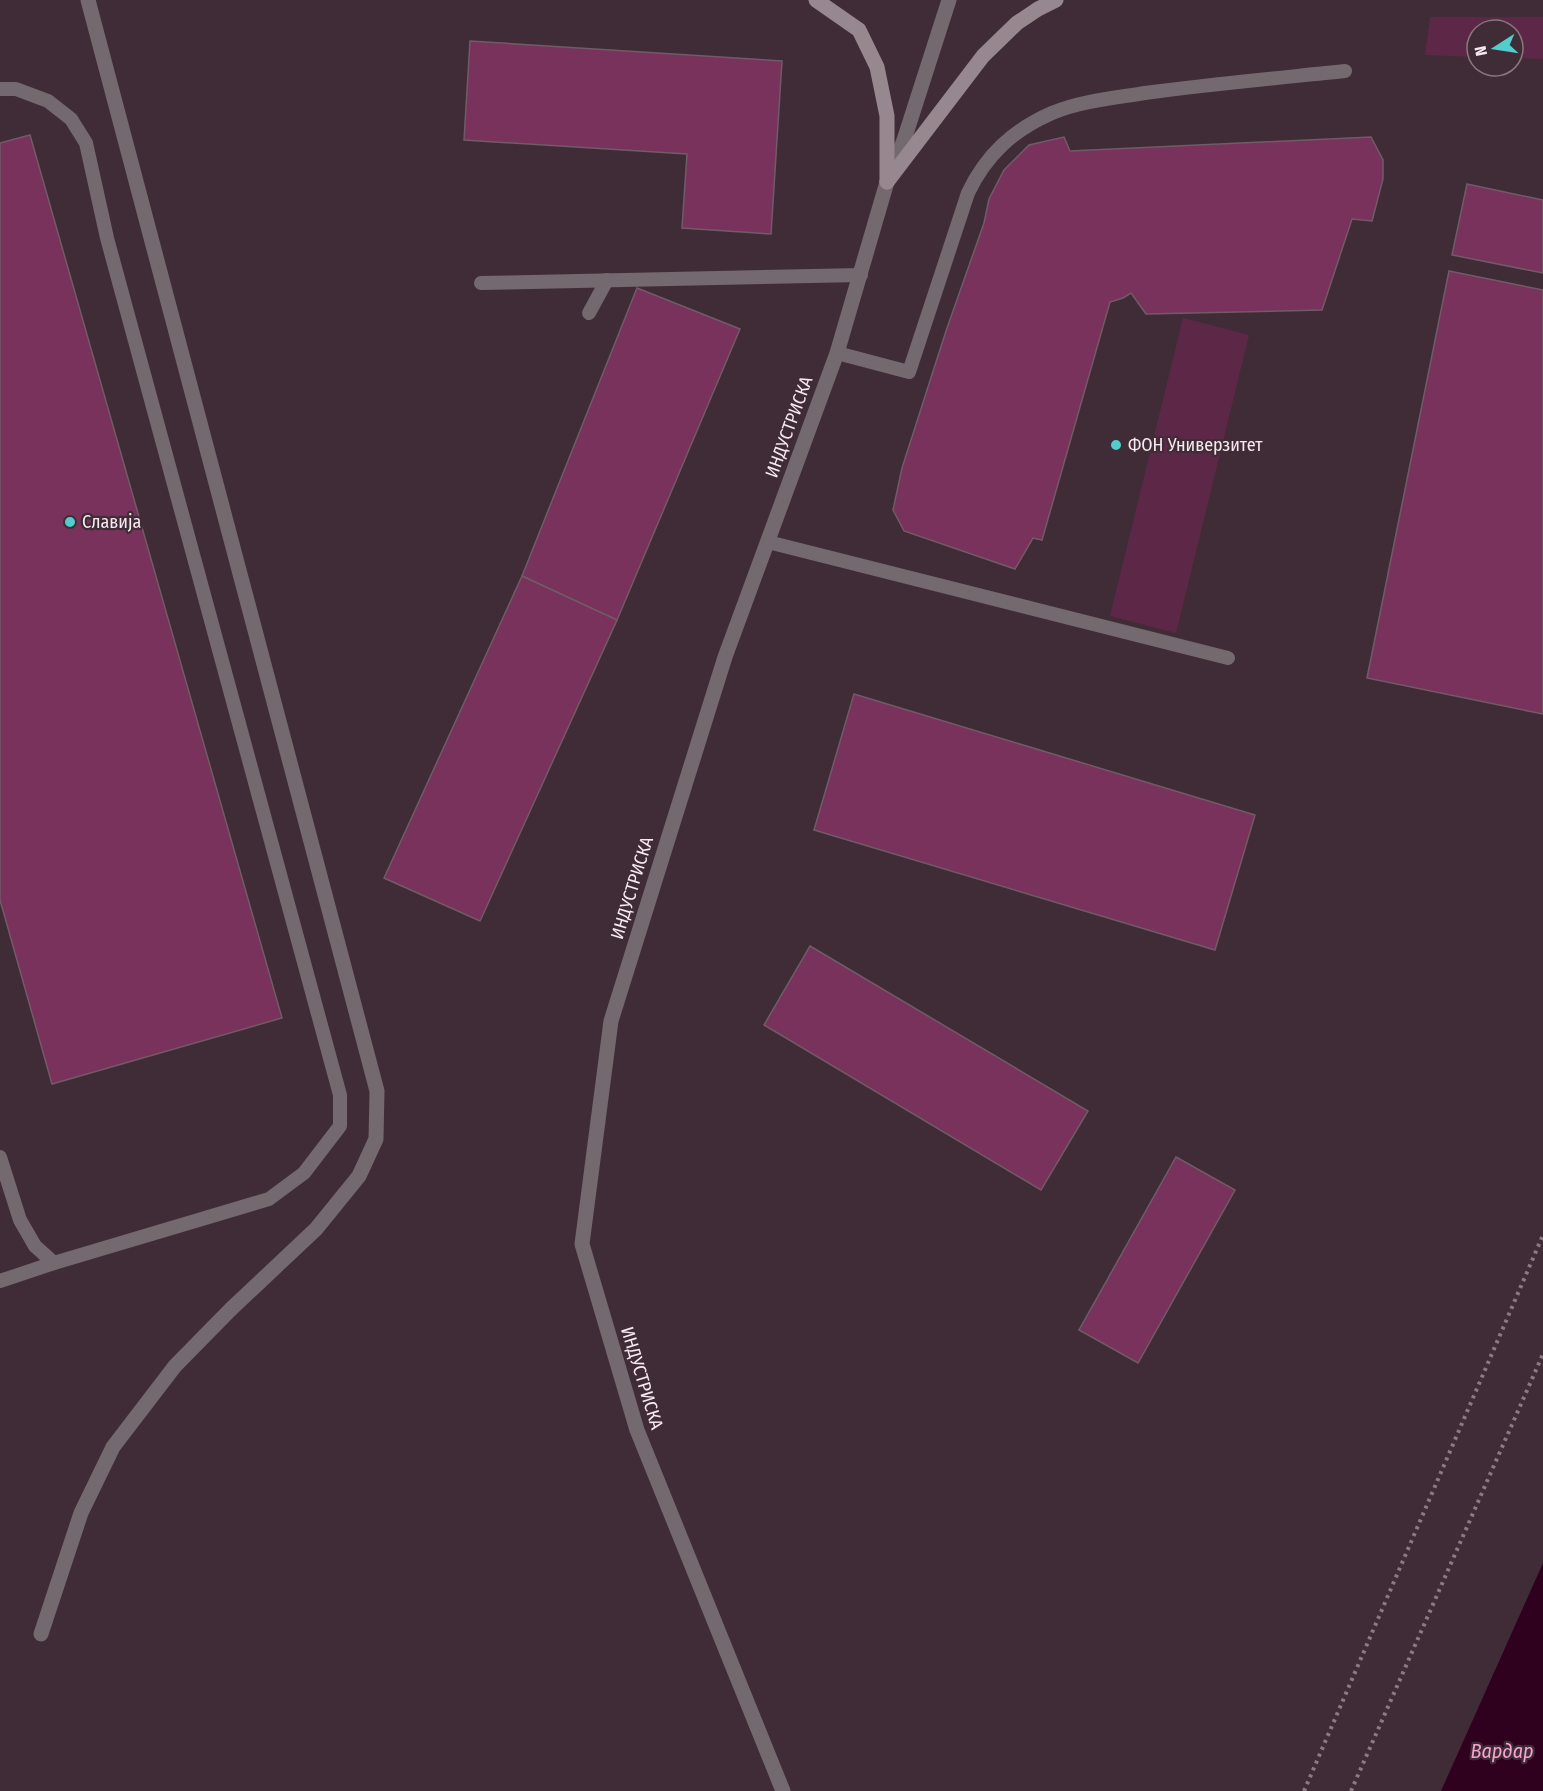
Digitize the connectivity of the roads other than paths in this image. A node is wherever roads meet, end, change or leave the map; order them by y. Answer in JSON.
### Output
{"nodes":[{"id":1,"x":88,"y":0,"type":"edge"},
{"id":2,"x":816,"y":0,"type":"edge"},
{"id":3,"x":949,"y":0,"type":"edge"},
{"id":4,"x":1056,"y":0,"type":"edge"},
{"id":5,"x":1345,"y":70,"type":"dead end"},
{"id":6,"x":0,"y":89,"type":"edge"},
{"id":7,"x":887,"y":182,"type":"junction"},
{"id":8,"x":861,"y":275,"type":"junction"},
{"id":9,"x":606,"y":280,"type":"junction"},
{"id":10,"x":480,"y":283,"type":"dead end"},
{"id":11,"x":589,"y":313,"type":"dead end"},
{"id":12,"x":837,"y":353,"type":"junction"},
{"id":13,"x":768,"y":542,"type":"junction"},
{"id":14,"x":1228,"y":658,"type":"dead end"},
{"id":15,"x":0,"y":1157,"type":"edge"},
{"id":16,"x":54,"y":1263,"type":"junction"},
{"id":17,"x":0,"y":1281,"type":"edge"},
{"id":18,"x":41,"y":1634,"type":"dead end"},
{"id":19,"x":783,"y":1791,"type":"edge"}],
"edges":[{"from":1,"to":18,"type":"street"},
{"from":2,"to":7,"type":"street"},
{"from":3,"to":7,"type":"street","name":"ИНДУСТРИСКА"},
{"from":4,"to":7,"type":"street"},
{"from":5,"to":12,"type":"lane"},
{"from":6,"to":16,"type":"lane"},
{"from":7,"to":8,"type":"street","name":"ИНДУСТРИСКА"},
{"from":8,"to":9,"type":"lane"},
{"from":8,"to":12,"type":"street","name":"ИНДУСТРИСКА"},
{"from":9,"to":10,"type":"lane"},
{"from":9,"to":11,"type":"lane"},
{"from":12,"to":13,"type":"street","name":"ИНДУСТРИСКА"},
{"from":13,"to":14,"type":"lane"},
{"from":13,"to":19,"type":"street","name":"ИНДУСТРИСКА"},
{"from":15,"to":16,"type":"lane"},
{"from":16,"to":17,"type":"lane"}]}
